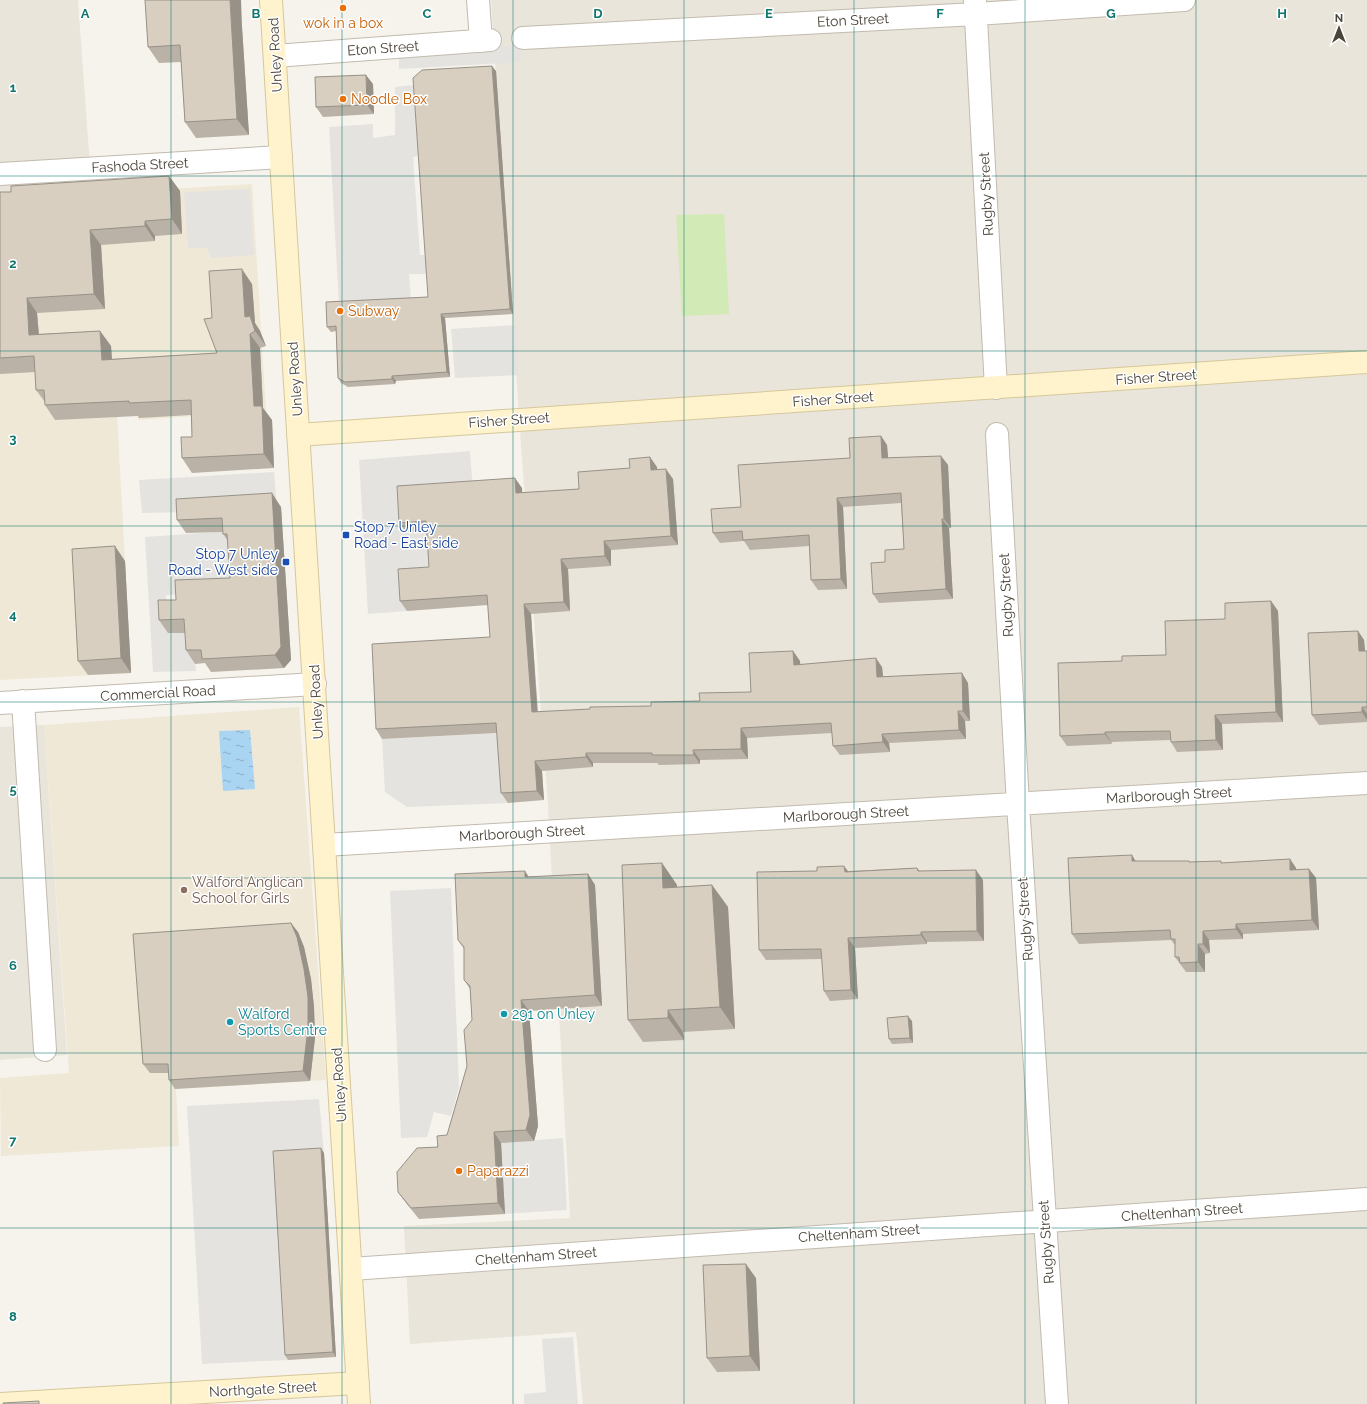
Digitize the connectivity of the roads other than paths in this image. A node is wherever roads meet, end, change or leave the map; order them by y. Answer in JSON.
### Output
{"nodes":[{"id":1,"x":271,"y":0,"type":"edge"},
{"id":2,"x":478,"y":0,"type":"edge"},
{"id":3,"x":1184,"y":0,"type":"edge"},
{"id":4,"x":976,"y":7,"type":"edge"},
{"id":5,"x":523,"y":38,"type":"dead end"},
{"id":6,"x":275,"y":56,"type":"junction"},
{"id":7,"x":280,"y":157,"type":"junction"},
{"id":8,"x":0,"y":174,"type":"edge"},
{"id":9,"x":1367,"y":362,"type":"edge"},
{"id":10,"x":996,"y":388,"type":"junction"},
{"id":11,"x":997,"y":434,"type":"dead end"},
{"id":12,"x":298,"y":435,"type":"junction"},
{"id":13,"x":315,"y":684,"type":"junction"},
{"id":14,"x":23,"y":701,"type":"junction"},
{"id":15,"x":0,"y":703,"type":"edge"},
{"id":16,"x":1367,"y":783,"type":"edge"},
{"id":17,"x":1018,"y":804,"type":"junction"},
{"id":18,"x":324,"y":845,"type":"junction"},
{"id":19,"x":45,"y":1050,"type":"dead end"},
{"id":20,"x":1367,"y":1199,"type":"edge"},
{"id":21,"x":1044,"y":1221,"type":"junction"},
{"id":22,"x":351,"y":1268,"type":"junction"},
{"id":23,"x":359,"y":1394,"type":"edge"},
{"id":24,"x":0,"y":1404,"type":"edge"},
{"id":25,"x":1056,"y":1404,"type":"edge"}],
"edges":[{"from":1,"to":6,"type":"main road","name":"Unley Road"},
{"from":2,"to":6,"type":"street","name":"Eton Street"},
{"from":3,"to":4,"type":"street","name":"Eton Street"},
{"from":4,"to":5,"type":"street","name":"Eton Street"},
{"from":4,"to":10,"type":"street","name":"Rugby Street"},
{"from":6,"to":7,"type":"main road","name":"Unley Road"},
{"from":7,"to":8,"type":"street","name":"Fashoda Street"},
{"from":7,"to":12,"type":"main road","name":"Unley Road"},
{"from":9,"to":10,"type":"main road","name":"Fisher Street"},
{"from":10,"to":12,"type":"main road","name":"Fisher Street"},
{"from":11,"to":17,"type":"street","name":"Rugby Street"},
{"from":12,"to":13,"type":"main road","name":"Unley Road"},
{"from":13,"to":14,"type":"street","name":"Commercial Road"},
{"from":13,"to":18,"type":"main road","name":"Unley Road"},
{"from":14,"to":15,"type":"street","name":"Commercial Road"},
{"from":14,"to":19,"type":"street"},
{"from":16,"to":17,"type":"street","name":"Marlborough Street"},
{"from":17,"to":18,"type":"street","name":"Marlborough Street"},
{"from":17,"to":21,"type":"street","name":"Rugby Street"},
{"from":18,"to":22,"type":"main road","name":"Unley Road"},
{"from":20,"to":21,"type":"street","name":"Cheltenham Street"},
{"from":21,"to":22,"type":"street","name":"Cheltenham Street"},
{"from":21,"to":25,"type":"street","name":"Rugby Street"},
{"from":22,"to":23,"type":"main road","name":"Unley Road"},
{"from":23,"to":24,"type":"main road","name":"Northgate Street"}]}
